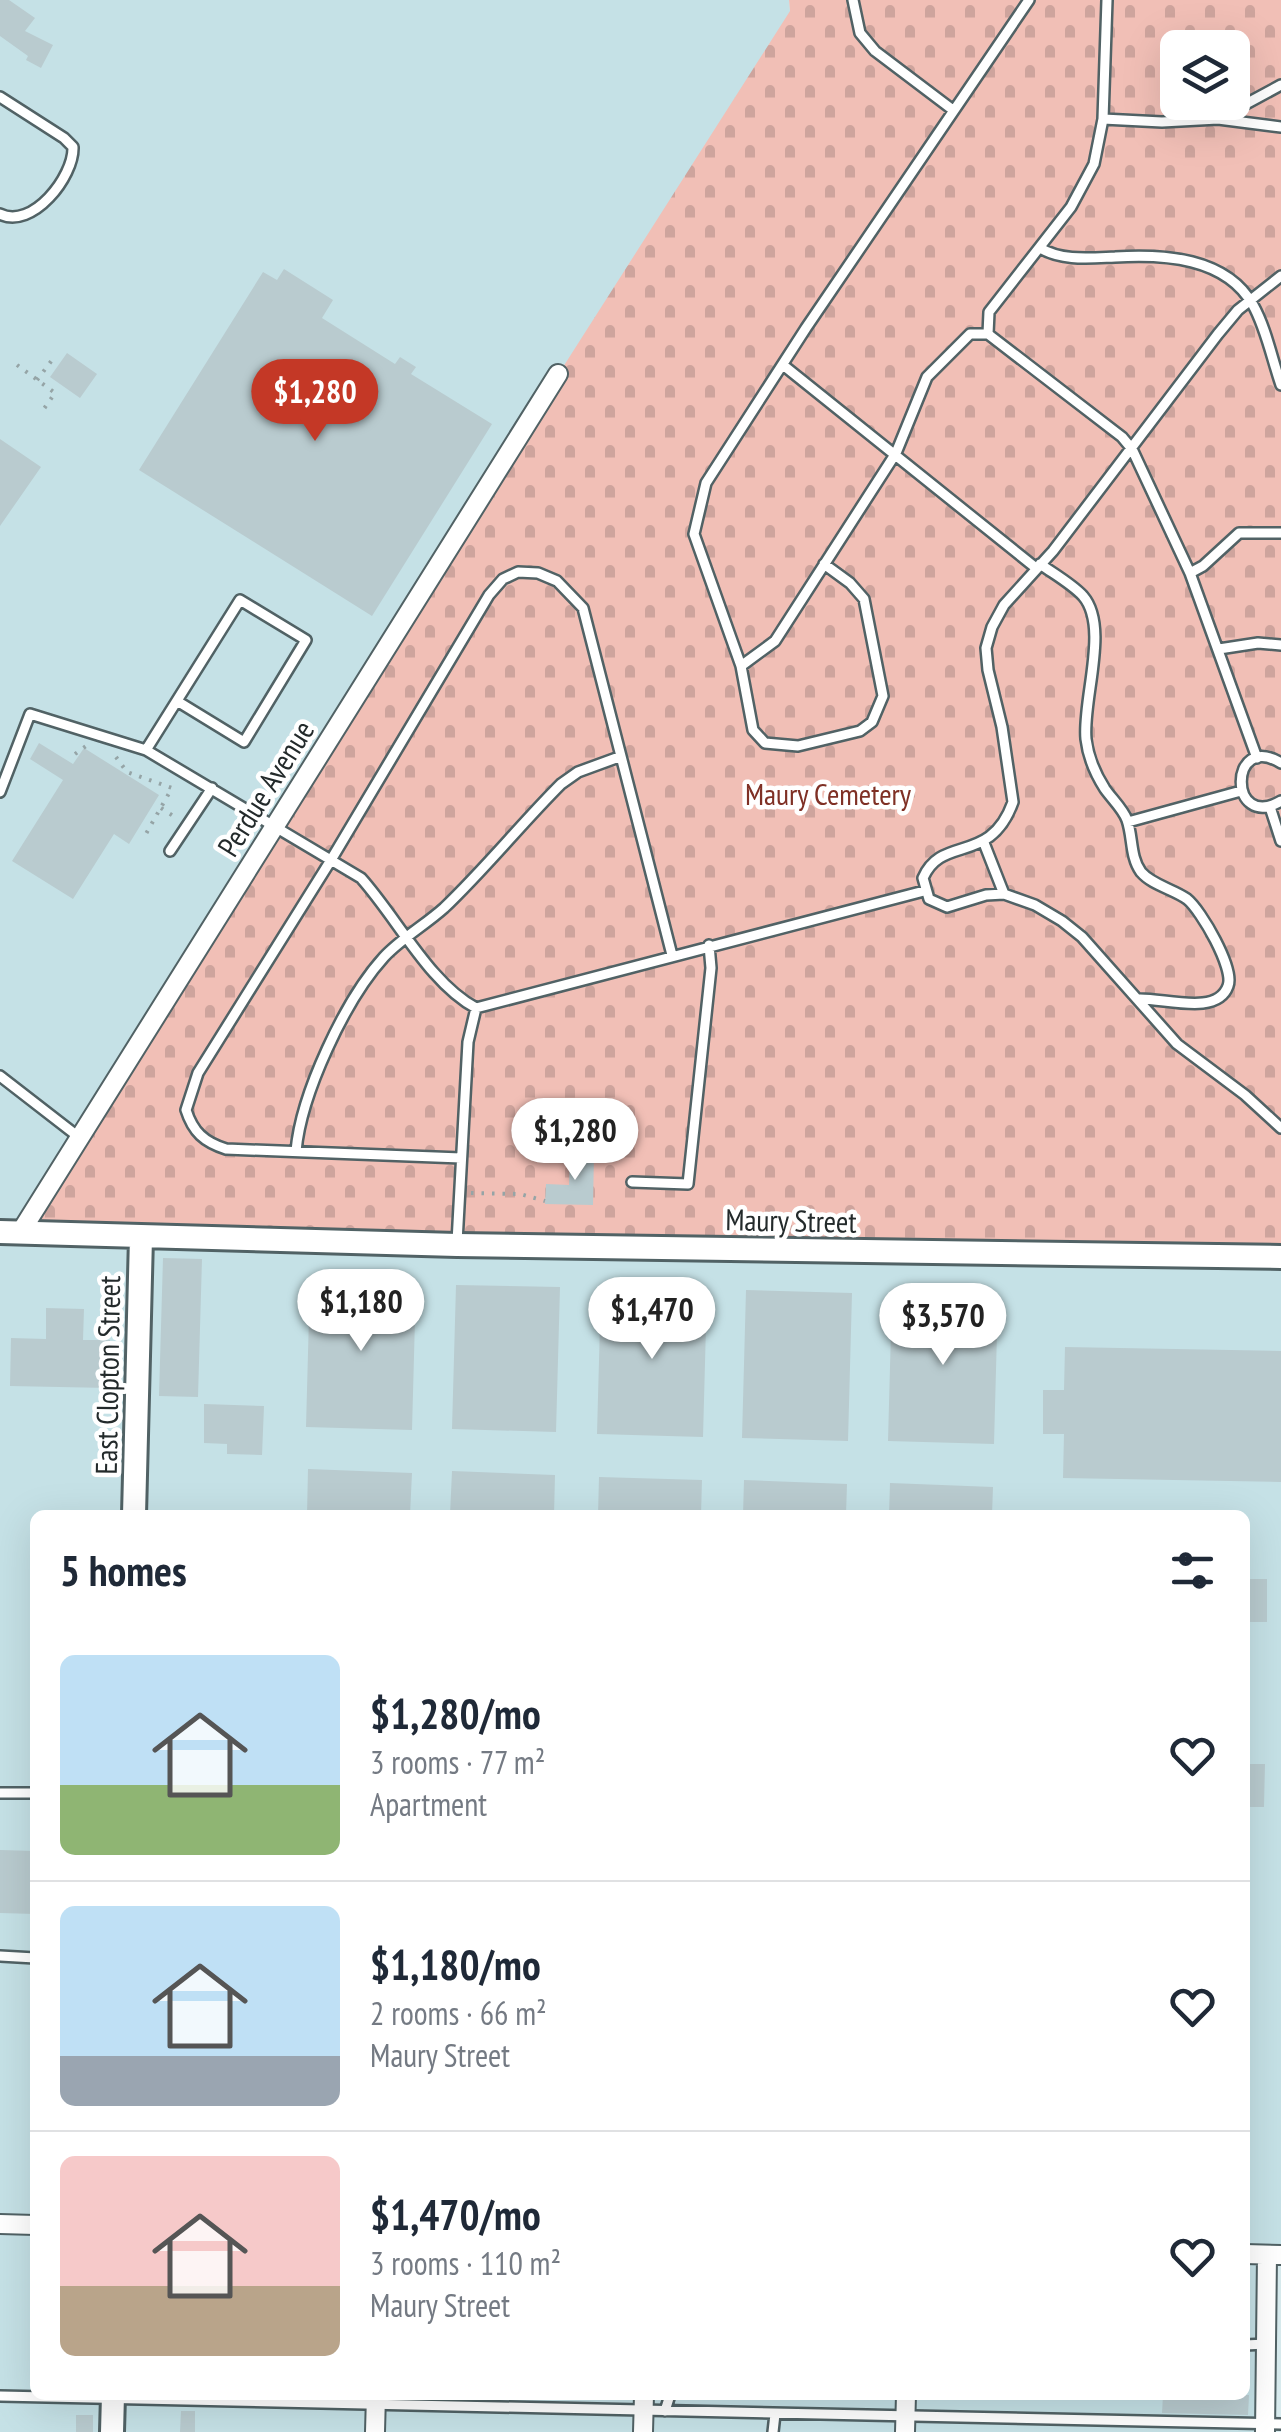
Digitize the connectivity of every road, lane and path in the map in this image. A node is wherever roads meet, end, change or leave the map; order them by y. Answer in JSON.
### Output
{"nodes":[{"id":1,"x":852,"y":0,"type":"edge"},
{"id":2,"x":1028,"y":0,"type":"edge"},
{"id":3,"x":1107,"y":0,"type":"edge"},
{"id":4,"x":1281,"y":85,"type":"edge"},
{"id":5,"x":0,"y":97,"type":"edge"},
{"id":6,"x":1250,"y":102,"type":"edge"},
{"id":7,"x":954,"y":110,"type":"junction"},
{"id":8,"x":1102,"y":119,"type":"junction"},
{"id":9,"x":1199,"y":120,"type":"edge"},
{"id":10,"x":1226,"y":120,"type":"edge"},
{"id":11,"x":1281,"y":127,"type":"edge"},
{"id":12,"x":0,"y":214,"type":"edge"},
{"id":13,"x":1040,"y":248,"type":"junction"},
{"id":14,"x":1281,"y":276,"type":"edge"},
{"id":15,"x":1250,"y":300,"type":"junction"},
{"id":16,"x":988,"y":334,"type":"junction"},
{"id":17,"x":55,"y":356,"type":"dead end"},
{"id":18,"x":783,"y":365,"type":"junction"},
{"id":19,"x":17,"y":366,"type":"dead end"},
{"id":20,"x":558,"y":374,"type":"dead end"},
{"id":21,"x":37,"y":380,"type":"junction"},
{"id":22,"x":1281,"y":385,"type":"edge"},
{"id":23,"x":41,"y":413,"type":"dead end"},
{"id":24,"x":1132,"y":449,"type":"junction"},
{"id":25,"x":896,"y":454,"type":"junction"},
{"id":26,"x":1281,"y":533,"type":"edge"},
{"id":27,"x":824,"y":564,"type":"junction"},
{"id":28,"x":1038,"y":566,"type":"junction"},
{"id":29,"x":1190,"y":572,"type":"junction"},
{"id":30,"x":1281,"y":645,"type":"edge"},
{"id":31,"x":1220,"y":649,"type":"junction"},
{"id":32,"x":740,"y":666,"type":"junction"},
{"id":33,"x":177,"y":701,"type":"junction"},
{"id":34,"x":97,"y":744,"type":"dead end"},
{"id":35,"x":146,"y":750,"type":"junction"},
{"id":36,"x":112,"y":751,"type":"dead end"},
{"id":37,"x":75,"y":754,"type":"dead end"},
{"id":38,"x":620,"y":758,"type":"junction"},
{"id":39,"x":1257,"y":758,"type":"junction"},
{"id":40,"x":1281,"y":763,"type":"edge"},
{"id":41,"x":212,"y":788,"type":"junction"},
{"id":42,"x":1241,"y":791,"type":"junction"},
{"id":43,"x":0,"y":792,"type":"edge"},
{"id":44,"x":1281,"y":801,"type":"edge"},
{"id":45,"x":1270,"y":806,"type":"junction"},
{"id":46,"x":161,"y":808,"type":"junction"},
{"id":47,"x":178,"y":818,"type":"dead end"},
{"id":48,"x":1128,"y":822,"type":"junction"},
{"id":49,"x":274,"y":824,"type":"junction"},
{"id":50,"x":143,"y":838,"type":"dead end"},
{"id":51,"x":1281,"y":841,"type":"edge"},
{"id":52,"x":984,"y":843,"type":"junction"},
{"id":53,"x":170,"y":851,"type":"dead end"},
{"id":54,"x":332,"y":860,"type":"junction"},
{"id":55,"x":924,"y":890,"type":"junction"},
{"id":56,"x":1004,"y":894,"type":"junction"},
{"id":57,"x":409,"y":937,"type":"junction"},
{"id":58,"x":709,"y":945,"type":"junction"},
{"id":59,"x":672,"y":955,"type":"junction"},
{"id":60,"x":1137,"y":999,"type":"junction"},
{"id":61,"x":476,"y":1008,"type":"junction"},
{"id":62,"x":0,"y":1076,"type":"edge"},
{"id":63,"x":1281,"y":1128,"type":"edge"},
{"id":64,"x":80,"y":1138,"type":"junction"},
{"id":65,"x":296,"y":1152,"type":"junction"},
{"id":66,"x":461,"y":1158,"type":"junction"},
{"id":67,"x":632,"y":1182,"type":"dead end"},
{"id":68,"x":471,"y":1193,"type":"dead end"},
{"id":69,"x":545,"y":1200,"type":"dead end"},
{"id":70,"x":10,"y":1233,"type":"edge"},
{"id":71,"x":141,"y":1237,"type":"junction"},
{"id":72,"x":457,"y":1244,"type":"junction"},
{"id":73,"x":1281,"y":1257,"type":"edge"},
{"id":74,"x":134,"y":1510,"type":"edge"},
{"id":75,"x":0,"y":1793,"type":"edge"},
{"id":76,"x":30,"y":1793,"type":"edge"},
{"id":77,"x":0,"y":1956,"type":"edge"},
{"id":78,"x":30,"y":1958,"type":"edge"},
{"id":79,"x":0,"y":2224,"type":"edge"},
{"id":80,"x":30,"y":2224,"type":"edge"},
{"id":81,"x":1274,"y":2255,"type":"edge"},
{"id":82,"x":1266,"y":2344,"type":"junction"},
{"id":83,"x":1250,"y":2345,"type":"edge"},
{"id":84,"x":0,"y":2396,"type":"edge"},
{"id":85,"x":30,"y":2396,"type":"edge"},
{"id":86,"x":112,"y":2400,"type":"edge"},
{"id":87,"x":376,"y":2400,"type":"edge"},
{"id":88,"x":668,"y":2400,"type":"edge"},
{"id":89,"x":644,"y":2403,"type":"edge"},
{"id":90,"x":665,"y":2411,"type":"junction"},
{"id":91,"x":775,"y":2414,"type":"junction"},
{"id":92,"x":905,"y":2424,"type":"edge"},
{"id":93,"x":1270,"y":2426,"type":"edge"},
{"id":94,"x":112,"y":2432,"type":"edge"},
{"id":95,"x":375,"y":2432,"type":"edge"},
{"id":96,"x":644,"y":2432,"type":"edge"},
{"id":97,"x":774,"y":2432,"type":"edge"}],
"edges":[{"from":1,"to":7,"type":"lane"},
{"from":2,"to":7,"type":"lane"},
{"from":3,"to":8,"type":"lane"},
{"from":4,"to":6,"type":"lane"},
{"from":5,"to":12,"type":"lane"},
{"from":7,"to":18,"type":"lane"},
{"from":8,"to":9,"type":"lane"},
{"from":8,"to":13,"type":"lane"},
{"from":10,"to":11,"type":"lane"},
{"from":13,"to":15,"type":"lane"},
{"from":13,"to":16,"type":"lane"},
{"from":14,"to":15,"type":"lane"},
{"from":15,"to":22,"type":"lane"},
{"from":15,"to":24,"type":"lane"},
{"from":16,"to":24,"type":"lane"},
{"from":16,"to":25,"type":"lane"},
{"from":17,"to":21,"type":"path"},
{"from":18,"to":25,"type":"lane"},
{"from":18,"to":32,"type":"lane"},
{"from":19,"to":21,"type":"path"},
{"from":20,"to":49,"type":"street","name":"Perdue Avenue"},
{"from":21,"to":23,"type":"path"},
{"from":24,"to":28,"type":"lane"},
{"from":24,"to":29,"type":"lane"},
{"from":25,"to":27,"type":"lane"},
{"from":25,"to":28,"type":"lane"},
{"from":26,"to":29,"type":"lane"},
{"from":27,"to":32,"type":"lane"},
{"from":27,"to":32,"type":"lane"},
{"from":28,"to":48,"type":"lane"},
{"from":28,"to":52,"type":"lane"},
{"from":29,"to":31,"type":"lane"},
{"from":30,"to":31,"type":"lane"},
{"from":31,"to":39,"type":"lane"},
{"from":33,"to":33,"type":"lane"},
{"from":33,"to":35,"type":"lane"},
{"from":34,"to":37,"type":"path"},
{"from":35,"to":41,"type":"lane"},
{"from":35,"to":43,"type":"lane"},
{"from":36,"to":46,"type":"path"},
{"from":38,"to":54,"type":"lane"},
{"from":38,"to":57,"type":"lane"},
{"from":38,"to":59,"type":"lane"},
{"from":39,"to":40,"type":"lane"},
{"from":39,"to":42,"type":"lane"},
{"from":41,"to":49,"type":"lane"},
{"from":41,"to":53,"type":"lane"},
{"from":42,"to":45,"type":"lane"},
{"from":42,"to":48,"type":"lane"},
{"from":44,"to":45,"type":"lane"},
{"from":45,"to":51,"type":"lane"},
{"from":46,"to":47,"type":"path"},
{"from":46,"to":50,"type":"path"},
{"from":48,"to":60,"type":"lane"},
{"from":49,"to":54,"type":"lane"},
{"from":49,"to":64,"type":"street","name":"Perdue Avenue"},
{"from":52,"to":55,"type":"lane"},
{"from":52,"to":56,"type":"lane"},
{"from":54,"to":57,"type":"lane"},
{"from":54,"to":65,"type":"lane"},
{"from":55,"to":56,"type":"lane"},
{"from":55,"to":58,"type":"lane"},
{"from":56,"to":60,"type":"lane"},
{"from":57,"to":61,"type":"lane"},
{"from":57,"to":65,"type":"lane"},
{"from":58,"to":59,"type":"lane"},
{"from":58,"to":67,"type":"lane"},
{"from":59,"to":61,"type":"lane"},
{"from":60,"to":63,"type":"lane"},
{"from":61,"to":66,"type":"lane"},
{"from":62,"to":64,"type":"lane"},
{"from":64,"to":70,"type":"street","name":"Perdue Avenue"},
{"from":65,"to":66,"type":"lane"},
{"from":66,"to":72,"type":"lane"},
{"from":68,"to":69,"type":"path"},
{"from":70,"to":71,"type":"street","name":"Maury Street"},
{"from":71,"to":72,"type":"street","name":"Maury Street"},
{"from":71,"to":74,"type":"street","name":"East Clopton Street"},
{"from":72,"to":73,"type":"street","name":"Maury Street"},
{"from":75,"to":76,"type":"lane"},
{"from":77,"to":78,"type":"lane"},
{"from":79,"to":80,"type":"street"},
{"from":81,"to":82,"type":"street"},
{"from":82,"to":83,"type":"lane"},
{"from":82,"to":93,"type":"street"},
{"from":84,"to":85,"type":"lane"},
{"from":86,"to":94,"type":"street"},
{"from":87,"to":89,"type":"lane"},
{"from":87,"to":95,"type":"street"},
{"from":88,"to":90,"type":"lane"},
{"from":89,"to":90,"type":"lane"},
{"from":89,"to":96,"type":"street"},
{"from":90,"to":91,"type":"lane"},
{"from":91,"to":92,"type":"lane"},
{"from":91,"to":97,"type":"lane"},
{"from":92,"to":93,"type":"lane"}]}
